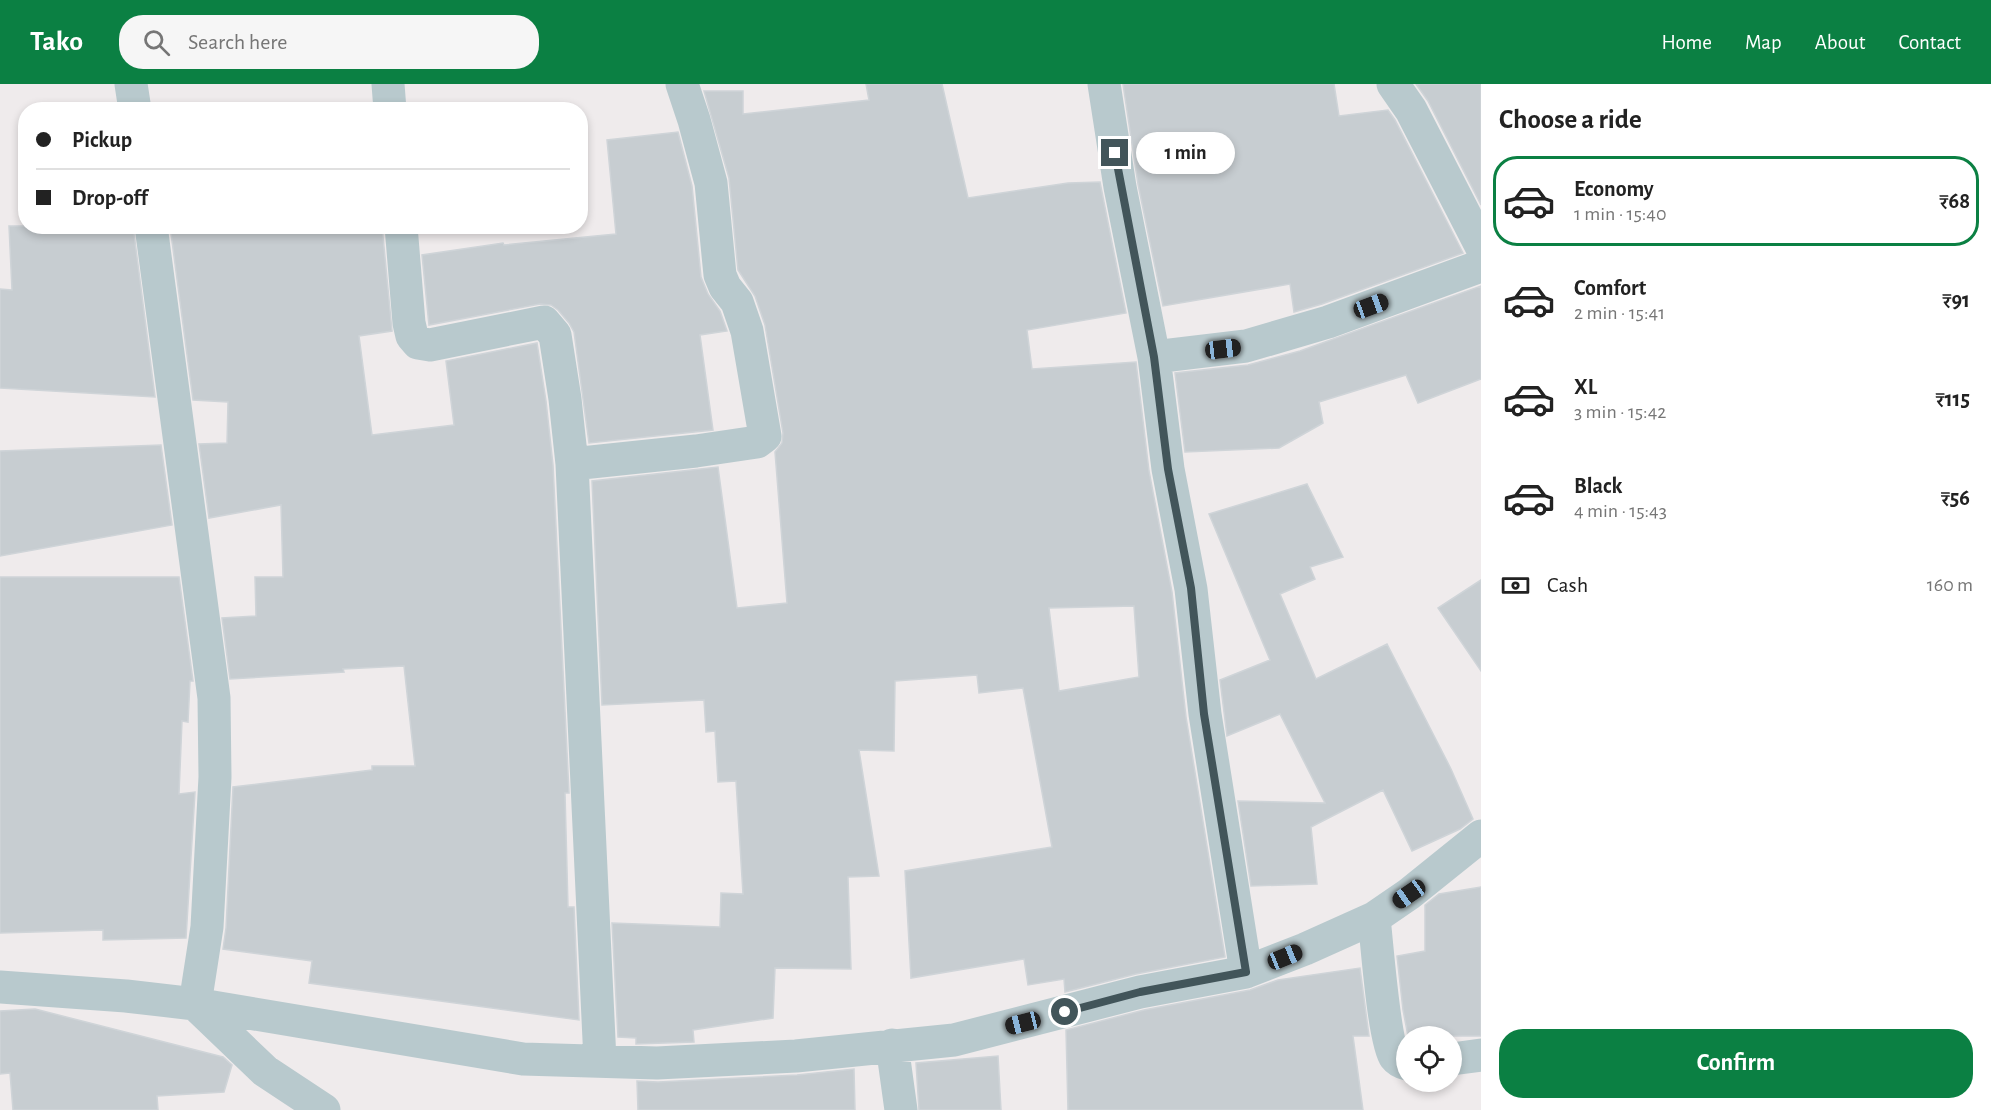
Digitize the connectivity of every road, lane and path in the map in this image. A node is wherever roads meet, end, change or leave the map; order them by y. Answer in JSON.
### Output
{"nodes":[{"id":1,"x":131,"y":84,"type":"edge"},
{"id":2,"x":388,"y":84,"type":"edge"},
{"id":3,"x":681,"y":84,"type":"edge"},
{"id":4,"x":1104,"y":84,"type":"edge"},
{"id":5,"x":1393,"y":84,"type":"edge"},
{"id":6,"x":134,"y":102,"type":"edge"},
{"id":7,"x":389,"y":102,"type":"edge"},
{"id":8,"x":152,"y":234,"type":"edge"},
{"id":9,"x":402,"y":234,"type":"edge"},
{"id":10,"x":1481,"y":246,"type":"edge"},
{"id":11,"x":1481,"y":266,"type":"edge"},
{"id":12,"x":1154,"y":357,"type":"junction"},
{"id":13,"x":572,"y":464,"type":"junction"},
{"id":14,"x":1481,"y":836,"type":"edge"},
{"id":15,"x":1374,"y":918,"type":"junction"},
{"id":16,"x":1246,"y":972,"type":"junction"},
{"id":17,"x":0,"y":987,"type":"edge"},
{"id":18,"x":195,"y":1004,"type":"junction"},
{"id":19,"x":892,"y":1046,"type":"junction"},
{"id":20,"x":1481,"y":1055,"type":"edge"},
{"id":21,"x":1396,"y":1058,"type":"edge"},
{"id":22,"x":1462,"y":1058,"type":"edge"},
{"id":23,"x":600,"y":1061,"type":"junction"},
{"id":24,"x":324,"y":1110,"type":"edge"},
{"id":25,"x":901,"y":1110,"type":"edge"}],
"edges":[{"from":1,"to":6,"type":"street"},
{"from":2,"to":7,"type":"street"},
{"from":3,"to":13,"type":"street"},
{"from":4,"to":12,"type":"street"},
{"from":5,"to":10,"type":"street"},
{"from":8,"to":18,"type":"street"},
{"from":9,"to":13,"type":"street"},
{"from":11,"to":12,"type":"street"},
{"from":12,"to":16,"type":"street"},
{"from":13,"to":23,"type":"street"},
{"from":14,"to":15,"type":"street"},
{"from":15,"to":16,"type":"street"},
{"from":15,"to":21,"type":"street"},
{"from":16,"to":19,"type":"street"},
{"from":17,"to":18,"type":"street"},
{"from":18,"to":23,"type":"street"},
{"from":18,"to":24,"type":"street"},
{"from":19,"to":23,"type":"street"},
{"from":19,"to":25,"type":"street"},
{"from":20,"to":22,"type":"street"}]}
